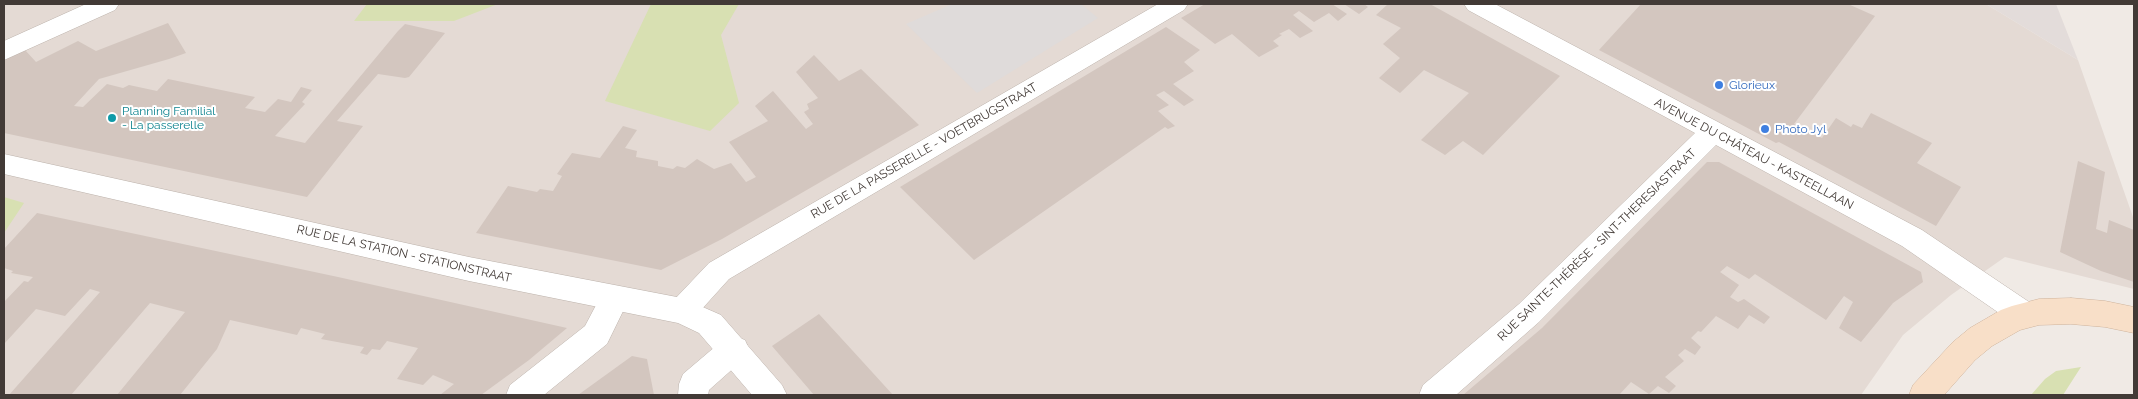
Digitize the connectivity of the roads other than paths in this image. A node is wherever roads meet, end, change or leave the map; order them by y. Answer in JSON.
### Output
{"nodes":[{"id":1,"x":107,"y":4,"type":"edge"},
{"id":2,"x":1176,"y":4,"type":"edge"},
{"id":3,"x":1476,"y":4,"type":"edge"},
{"id":4,"x":4,"y":51,"type":"edge"},
{"id":5,"x":1713,"y":132,"type":"junction"},
{"id":6,"x":4,"y":164,"type":"edge"},
{"id":7,"x":614,"y":299,"type":"junction"},
{"id":8,"x":682,"y":310,"type":"junction"},
{"id":9,"x":2025,"y":315,"type":"junction"},
{"id":10,"x":2134,"y":320,"type":"edge"},
{"id":11,"x":734,"y":349,"type":"junction"},
{"id":12,"x":521,"y":395,"type":"edge"},
{"id":13,"x":693,"y":395,"type":"edge"},
{"id":14,"x":771,"y":395,"type":"edge"},
{"id":15,"x":1434,"y":395,"type":"edge"},
{"id":16,"x":1924,"y":395,"type":"edge"}],
"edges":[{"from":1,"to":4,"type":"street"},
{"from":2,"to":8,"type":"street","name":"RUE DE LA PASSERELLE - VOETBRUGSTRAAT"},
{"from":3,"to":5,"type":"street","name":"AVENUE DU CHÂTEAU - KASTEELLAAN"},
{"from":5,"to":9,"type":"street","name":"AVENUE DU CHÂTEAU - KASTEELLAAN"},
{"from":5,"to":15,"type":"street","name":"RUE SAINTE-THÉRÈSE - SINT-THERESIASTRAAT"},
{"from":6,"to":7,"type":"street","name":"RUE DE LA STATION - STATIONSTRAAT"},
{"from":7,"to":8,"type":"street","name":"RUE DE LA STATION - STATIONSTRAAT"},
{"from":7,"to":12,"type":"street"},
{"from":8,"to":11,"type":"street","name":"RUE DE LA STATION - STATIONSTRAAT"},
{"from":9,"to":10,"type":"main road"},
{"from":9,"to":16,"type":"main road"},
{"from":11,"to":13,"type":"street"},
{"from":11,"to":14,"type":"street","name":"RUE DE LA STATION - STATIONSTRAAT"}]}
